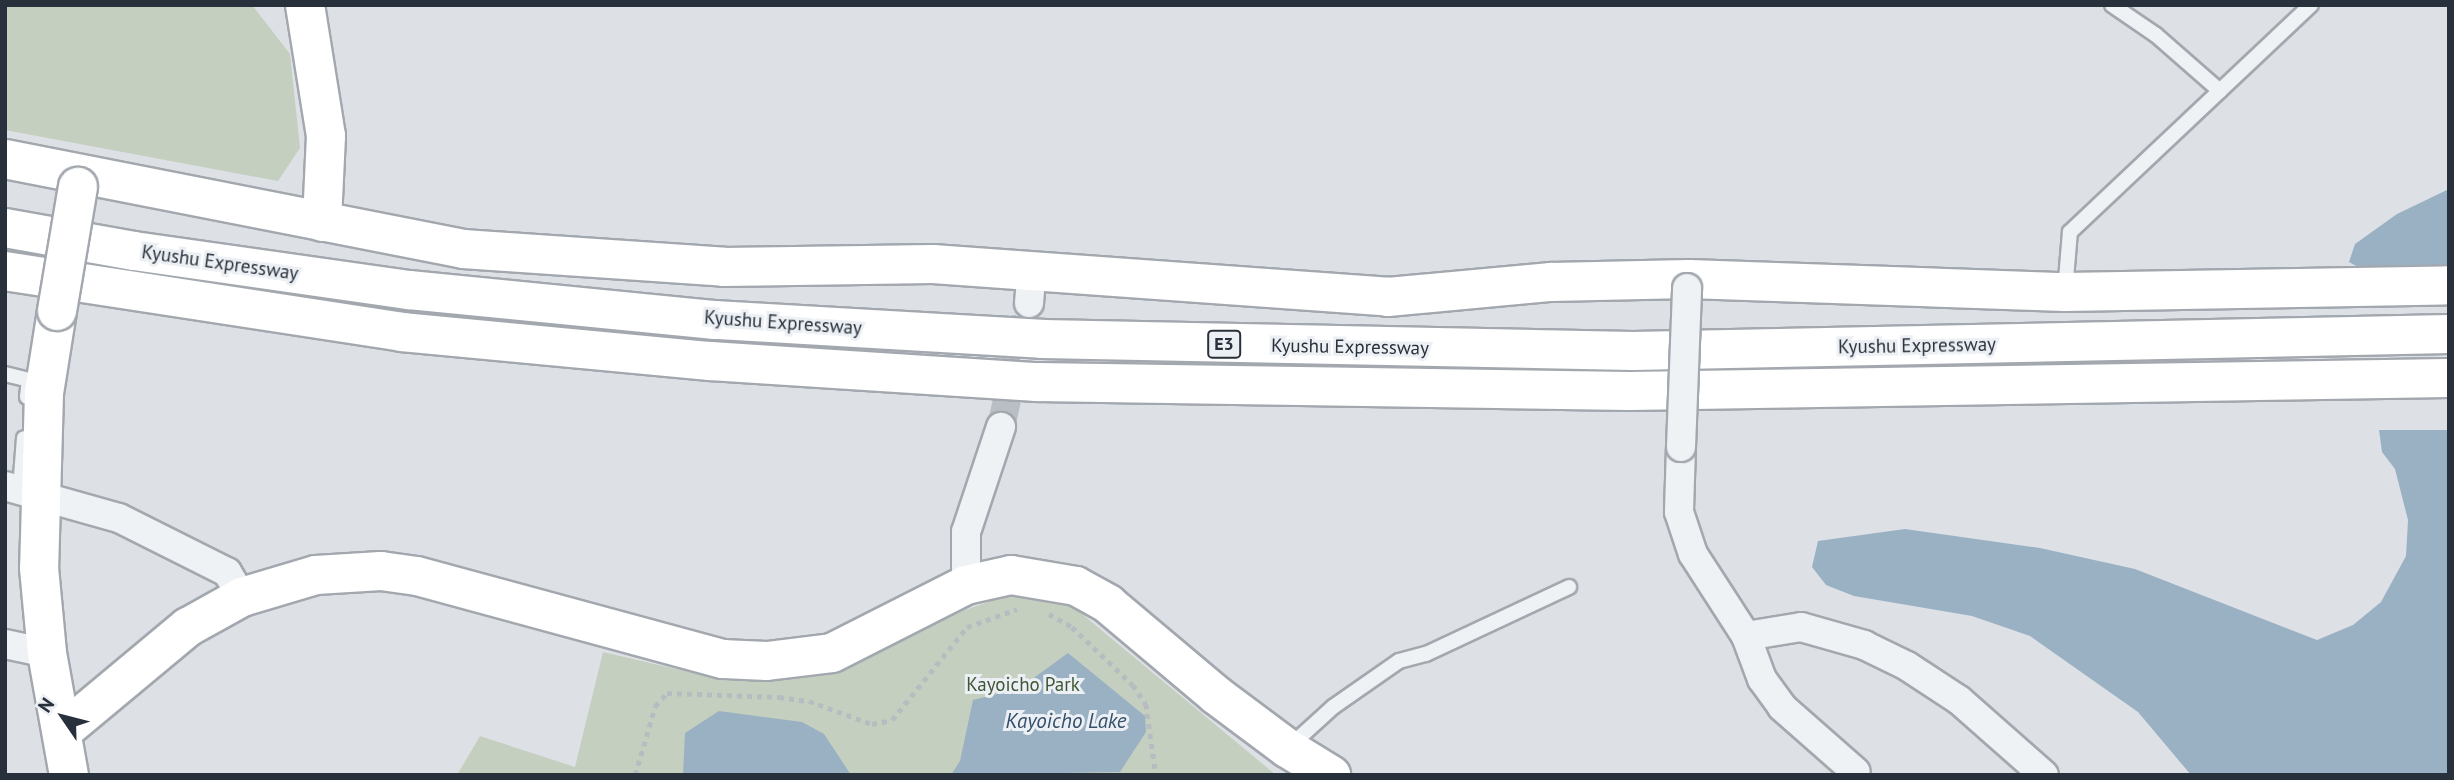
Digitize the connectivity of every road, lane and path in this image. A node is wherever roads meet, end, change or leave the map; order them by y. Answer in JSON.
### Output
{"nodes":[{"id":1,"x":305,"y":5,"type":"edge"},
{"id":2,"x":2112,"y":5,"type":"edge"},
{"id":3,"x":2311,"y":5,"type":"edge"},
{"id":4,"x":2220,"y":91,"type":"junction"},
{"id":5,"x":5,"y":159,"type":"edge"},
{"id":6,"x":80,"y":179,"type":"junction"},
{"id":7,"x":322,"y":222,"type":"junction"},
{"id":8,"x":5,"y":228,"type":"edge"},
{"id":9,"x":5,"y":271,"type":"edge"},
{"id":10,"x":1688,"y":283,"type":"junction"},
{"id":11,"x":2449,"y":285,"type":"edge"},
{"id":12,"x":2065,"y":292,"type":"junction"},
{"id":13,"x":2449,"y":334,"type":"edge"},
{"id":14,"x":5,"y":374,"type":"edge"},
{"id":15,"x":2449,"y":378,"type":"edge"},
{"id":16,"x":1000,"y":427,"type":"tunnel mouth"},
{"id":17,"x":21,"y":490,"type":"edge"},
{"id":18,"x":966,"y":586,"type":"junction"},
{"id":19,"x":1569,"y":587,"type":"dead end"},
{"id":20,"x":242,"y":597,"type":"junction"},
{"id":21,"x":1022,"y":607,"type":"dead end"},
{"id":22,"x":1040,"y":609,"type":"dead end"},
{"id":23,"x":1746,"y":636,"type":"junction"},
{"id":24,"x":5,"y":644,"type":"edge"},
{"id":25,"x":47,"y":653,"type":"junction"},
{"id":26,"x":63,"y":732,"type":"junction"},
{"id":27,"x":1287,"y":748,"type":"junction"},
{"id":28,"x":1856,"y":772,"type":"dead end"},
{"id":29,"x":69,"y":775,"type":"edge"},
{"id":30,"x":635,"y":775,"type":"edge"},
{"id":31,"x":1156,"y":775,"type":"edge"},
{"id":32,"x":1331,"y":775,"type":"edge"},
{"id":33,"x":2044,"y":775,"type":"edge"}],
"edges":[{"from":1,"to":7,"type":"main road"},
{"from":2,"to":4,"type":"lane"},
{"from":3,"to":4,"type":"lane"},
{"from":4,"to":12,"type":"lane"},
{"from":5,"to":6,"type":"main road"},
{"from":6,"to":7,"type":"main road"},
{"from":6,"to":17,"type":"main road","bridge":true},
{"from":7,"to":10,"type":"main road"},
{"from":8,"to":13,"type":"main road","name":"Kyushu Expressway","number":"E3"},
{"from":9,"to":15,"type":"main road","number":"E3"},
{"from":10,"to":12,"type":"main road"},
{"from":10,"to":23,"type":"street","bridge":true},
{"from":11,"to":12,"type":"main road"},
{"from":14,"to":17,"type":"lane"},
{"from":16,"to":18,"type":"street"},
{"from":17,"to":20,"type":"street"},
{"from":17,"to":25,"type":"main road"},
{"from":18,"to":20,"type":"main road"},
{"from":18,"to":27,"type":"main road"},
{"from":19,"to":27,"type":"lane"},
{"from":20,"to":26,"type":"main road"},
{"from":21,"to":30,"type":"path"},
{"from":22,"to":31,"type":"path"},
{"from":23,"to":28,"type":"street"},
{"from":23,"to":33,"type":"street"},
{"from":24,"to":25,"type":"street"},
{"from":25,"to":26,"type":"main road"},
{"from":26,"to":29,"type":"main road"},
{"from":27,"to":32,"type":"main road"}]}
